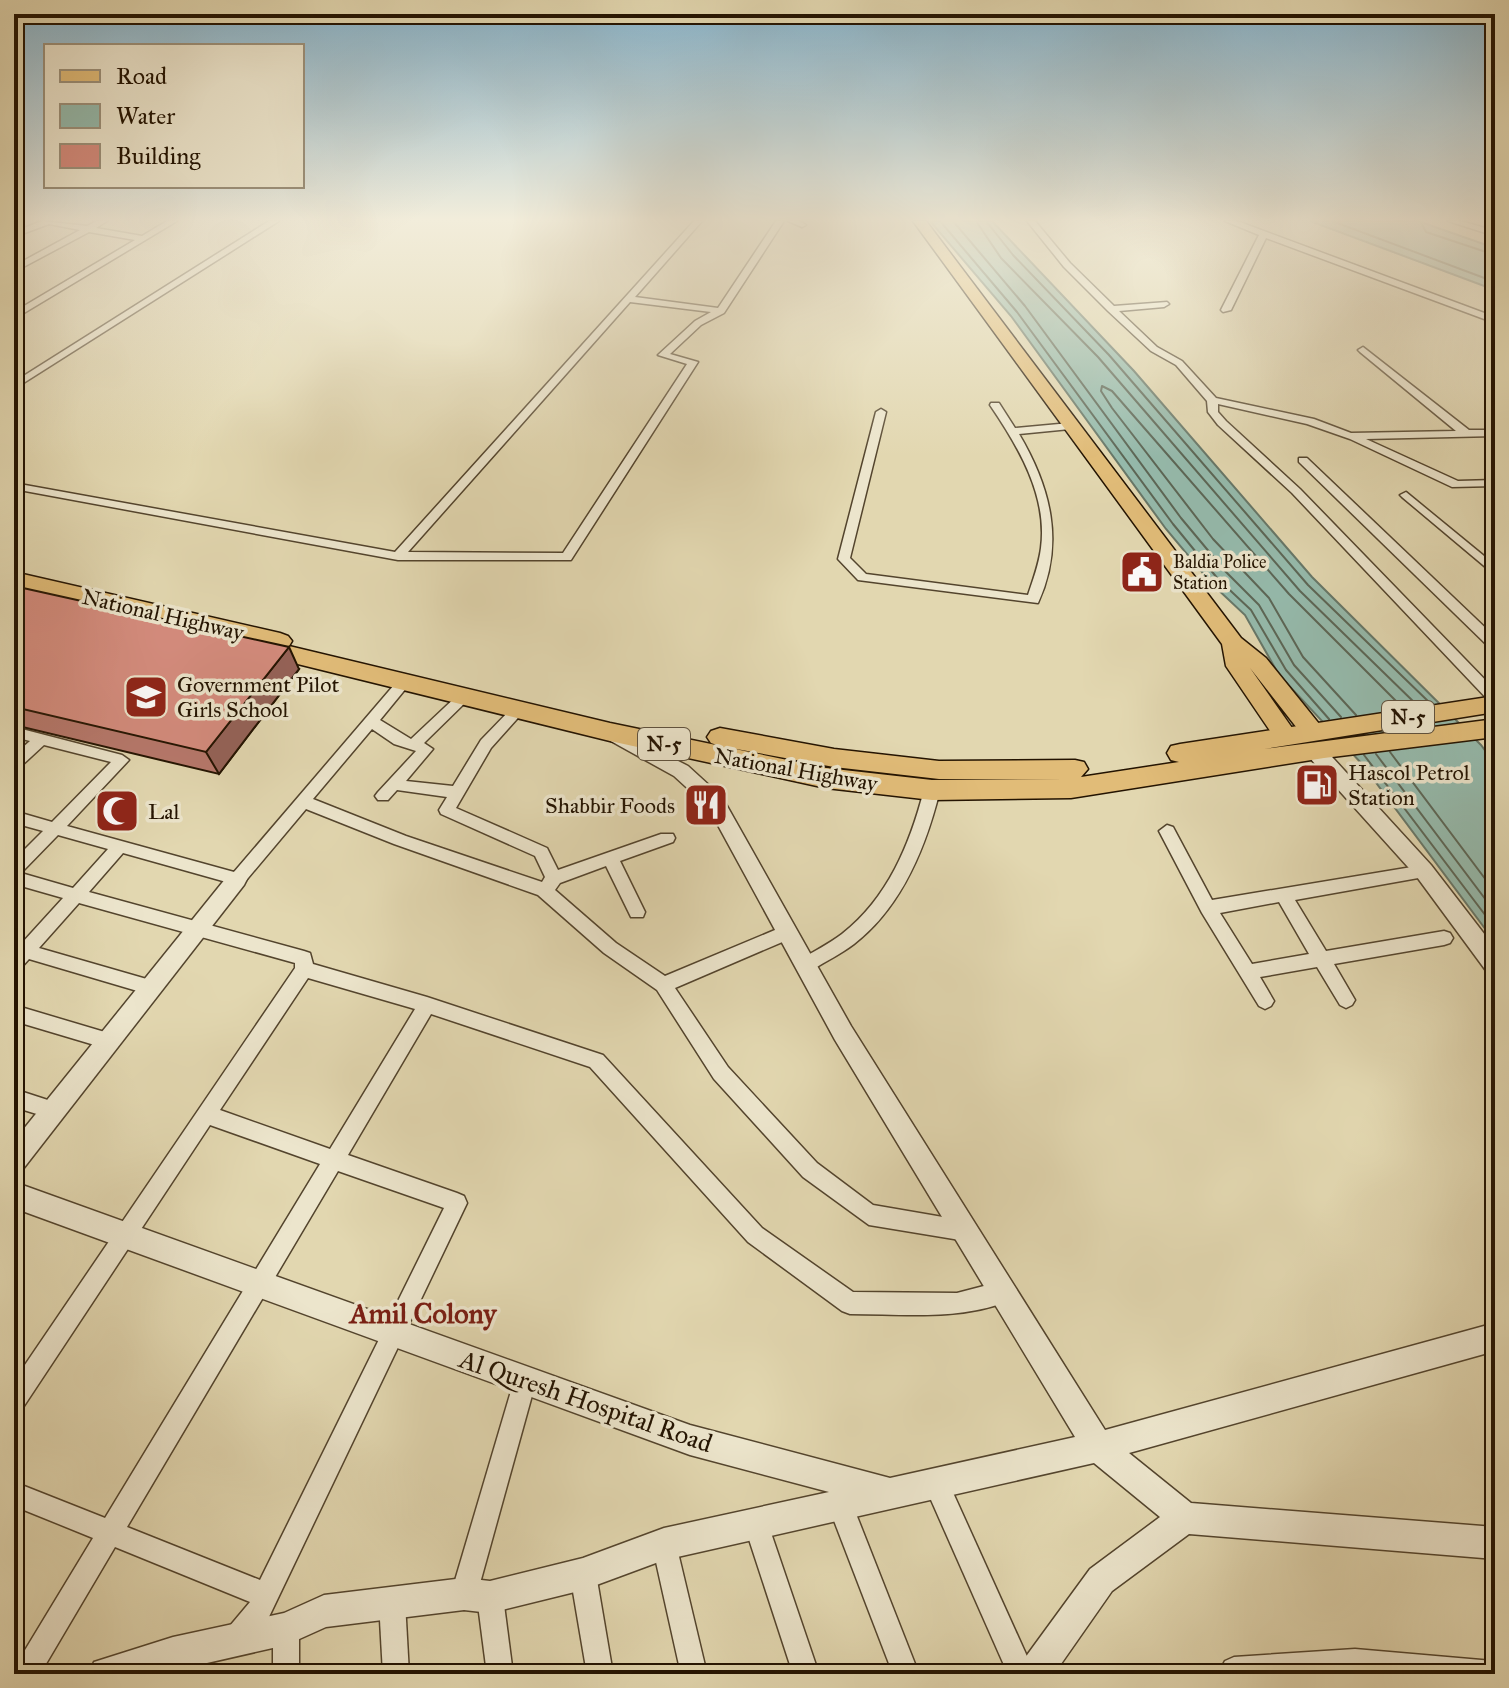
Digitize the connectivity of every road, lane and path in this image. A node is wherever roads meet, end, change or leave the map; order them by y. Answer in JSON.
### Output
{"nodes":[{"id":1,"x":19,"y":300,"type":"edge"},
{"id":2,"x":42,"y":300,"type":"edge"},
{"id":3,"x":150,"y":300,"type":"edge"},
{"id":4,"x":626,"y":300,"type":"edge"},
{"id":5,"x":633,"y":300,"type":"edge"},
{"id":6,"x":728,"y":300,"type":"edge"},
{"id":7,"x":977,"y":300,"type":"edge"},
{"id":8,"x":1102,"y":300,"type":"edge"},
{"id":9,"x":1231,"y":300,"type":"edge"},
{"id":10,"x":1441,"y":300,"type":"edge"},
{"id":11,"x":1164,"y":304,"type":"dead end"},
{"id":12,"x":31,"y":306,"type":"junction"},
{"id":13,"x":1111,"y":309,"type":"junction"},
{"id":14,"x":1226,"y":310,"type":"dead end"},
{"id":15,"x":721,"y":311,"type":"junction"},
{"id":16,"x":14,"y":316,"type":"edge"},
{"id":17,"x":1495,"y":320,"type":"edge"},
{"id":18,"x":1363,"y":350,"type":"dead end"},
{"id":19,"x":14,"y":386,"type":"edge"},
{"id":20,"x":1212,"y":400,"type":"junction"},
{"id":21,"x":995,"y":405,"type":"dead end"},
{"id":22,"x":881,"y":412,"type":"dead end"},
{"id":23,"x":1070,"y":426,"type":"junction"},
{"id":24,"x":1014,"y":431,"type":"junction"},
{"id":25,"x":1495,"y":433,"type":"edge"},
{"id":26,"x":1468,"y":435,"type":"junction"},
{"id":27,"x":1350,"y":436,"type":"junction"},
{"id":28,"x":1303,"y":460,"type":"dead end"},
{"id":29,"x":1495,"y":483,"type":"edge"},
{"id":30,"x":14,"y":486,"type":"edge"},
{"id":31,"x":1406,"y":495,"type":"dead end"},
{"id":32,"x":398,"y":556,"type":"junction"},
{"id":33,"x":1494,"y":570,"type":"edge"},
{"id":34,"x":14,"y":579,"type":"edge"},
{"id":35,"x":14,"y":591,"type":"edge"},
{"id":36,"x":1233,"y":643,"type":"junction"},
{"id":37,"x":1495,"y":645,"type":"edge"},
{"id":38,"x":405,"y":681,"type":"junction"},
{"id":39,"x":465,"y":696,"type":"junction"},
{"id":40,"x":1495,"y":702,"type":"edge"},
{"id":41,"x":518,"y":710,"type":"junction"},
{"id":42,"x":371,"y":721,"type":"junction"},
{"id":43,"x":1495,"y":728,"type":"edge"},
{"id":44,"x":14,"y":732,"type":"edge"},
{"id":45,"x":610,"y":732,"type":"junction"},
{"id":46,"x":1285,"y":735,"type":"junction"},
{"id":47,"x":41,"y":739,"type":"junction"},
{"id":48,"x":1318,"y":740,"type":"junction"},
{"id":49,"x":413,"y":745,"type":"junction"},
{"id":50,"x":14,"y":764,"type":"edge"},
{"id":51,"x":1090,"y":777,"type":"junction"},
{"id":52,"x":932,"y":790,"type":"junction"},
{"id":53,"x":458,"y":792,"type":"junction"},
{"id":54,"x":302,"y":801,"type":"junction"},
{"id":55,"x":14,"y":817,"type":"edge"},
{"id":56,"x":55,"y":828,"type":"junction"},
{"id":57,"x":1167,"y":831,"type":"dead end"},
{"id":58,"x":667,"y":838,"type":"dead end"},
{"id":59,"x":120,"y":846,"type":"junction"},
{"id":60,"x":610,"y":858,"type":"junction"},
{"id":61,"x":14,"y":870,"type":"edge"},
{"id":62,"x":1424,"y":871,"type":"junction"},
{"id":63,"x":14,"y":878,"type":"edge"},
{"id":64,"x":237,"y":879,"type":"junction"},
{"id":65,"x":549,"y":884,"type":"junction"},
{"id":66,"x":76,"y":895,"type":"junction"},
{"id":67,"x":1284,"y":896,"type":"junction"},
{"id":68,"x":1208,"y":908,"type":"junction"},
{"id":69,"x":637,"y":912,"type":"dead end"},
{"id":70,"x":197,"y":928,"type":"junction"},
{"id":71,"x":788,"y":932,"type":"junction"},
{"id":72,"x":1444,"y":938,"type":"dead end"},
{"id":73,"x":18,"y":954,"type":"edge"},
{"id":74,"x":1322,"y":959,"type":"junction"},
{"id":75,"x":806,"y":965,"type":"junction"},
{"id":76,"x":1495,"y":965,"type":"edge"},
{"id":77,"x":304,"y":969,"type":"junction"},
{"id":78,"x":1249,"y":972,"type":"junction"},
{"id":79,"x":663,"y":985,"type":"junction"},
{"id":80,"x":151,"y":987,"type":"junction"},
{"id":81,"x":1346,"y":1000,"type":"dead end"},
{"id":82,"x":1265,"y":1001,"type":"dead end"},
{"id":83,"x":427,"y":1005,"type":"junction"},
{"id":84,"x":14,"y":1013,"type":"edge"},
{"id":85,"x":108,"y":1041,"type":"junction"},
{"id":86,"x":14,"y":1098,"type":"edge"},
{"id":87,"x":53,"y":1110,"type":"junction"},
{"id":88,"x":207,"y":1115,"type":"junction"},
{"id":89,"x":14,"y":1160,"type":"edge"},
{"id":90,"x":333,"y":1160,"type":"junction"},
{"id":91,"x":14,"y":1195,"type":"edge"},
{"id":92,"x":966,"y":1231,"type":"junction"},
{"id":93,"x":126,"y":1236,"type":"junction"},
{"id":94,"x":258,"y":1284,"type":"junction"},
{"id":95,"x":1003,"y":1292,"type":"junction"},
{"id":96,"x":395,"y":1334,"type":"junction"},
{"id":97,"x":1495,"y":1337,"type":"edge"},
{"id":98,"x":525,"y":1381,"type":"junction"},
{"id":99,"x":14,"y":1401,"type":"edge"},
{"id":100,"x":1098,"y":1447,"type":"junction"},
{"id":101,"x":936,"y":1484,"type":"junction"},
{"id":102,"x":891,"y":1493,"type":"junction"},
{"id":103,"x":14,"y":1494,"type":"edge"},
{"id":104,"x":840,"y":1505,"type":"junction"},
{"id":105,"x":1185,"y":1518,"type":"junction"},
{"id":106,"x":756,"y":1524,"type":"junction"},
{"id":107,"x":109,"y":1532,"type":"junction"},
{"id":108,"x":1495,"y":1543,"type":"edge"},
{"id":109,"x":664,"y":1544,"type":"junction"},
{"id":110,"x":583,"y":1574,"type":"junction"},
{"id":111,"x":265,"y":1595,"type":"junction"},
{"id":112,"x":477,"y":1596,"type":"junction"},
{"id":113,"x":392,"y":1602,"type":"junction"},
{"id":114,"x":286,"y":1629,"type":"junction"},
{"id":115,"x":235,"y":1640,"type":"junction"},
{"id":116,"x":172,"y":1663,"type":"edge"},
{"id":117,"x":1334,"y":1669,"type":"edge"},
{"id":118,"x":1456,"y":1672,"type":"edge"},
{"id":119,"x":25,"y":1674,"type":"edge"},
{"id":120,"x":106,"y":1674,"type":"edge"},
{"id":121,"x":286,"y":1674,"type":"edge"},
{"id":122,"x":396,"y":1674,"type":"edge"},
{"id":123,"x":500,"y":1674,"type":"edge"},
{"id":124,"x":600,"y":1674,"type":"edge"},
{"id":125,"x":694,"y":1674,"type":"edge"},
{"id":126,"x":806,"y":1674,"type":"edge"},
{"id":127,"x":906,"y":1674,"type":"edge"},
{"id":128,"x":1022,"y":1674,"type":"edge"},
{"id":129,"x":1034,"y":1674,"type":"edge"},
{"id":130,"x":1231,"y":1674,"type":"edge"},
{"id":131,"x":1493,"y":1674,"type":"edge"}],
"edges":[{"from":1,"to":12,"type":"street"},
{"from":2,"to":12,"type":"street"},
{"from":3,"to":19,"type":"street"},
{"from":4,"to":32,"type":"street"},
{"from":5,"to":15,"type":"street"},
{"from":6,"to":15,"type":"street"},
{"from":7,"to":23,"type":"main road"},
{"from":8,"to":13,"type":"street"},
{"from":9,"to":14,"type":"street"},
{"from":10,"to":17,"type":"street"},
{"from":11,"to":13,"type":"street"},
{"from":12,"to":16,"type":"street"},
{"from":13,"to":20,"type":"street"},
{"from":15,"to":32,"type":"street"},
{"from":18,"to":26,"type":"street"},
{"from":20,"to":27,"type":"street"},
{"from":20,"to":40,"type":"street"},
{"from":21,"to":24,"type":"street"},
{"from":22,"to":24,"type":"street"},
{"from":23,"to":24,"type":"street"},
{"from":23,"to":36,"type":"main road"},
{"from":25,"to":26,"type":"street"},
{"from":26,"to":27,"type":"street"},
{"from":27,"to":29,"type":"street"},
{"from":28,"to":37,"type":"street"},
{"from":30,"to":32,"type":"street"},
{"from":31,"to":33,"type":"street"},
{"from":34,"to":51,"type":"highway","name":"National Highway","number":"N-5"},
{"from":35,"to":38,"type":"highway","name":"National Highway","number":"N-5"},
{"from":36,"to":46,"type":"main road"},
{"from":36,"to":48,"type":"main road"},
{"from":38,"to":39,"type":"highway","name":"National Highway","number":"N-5"},
{"from":38,"to":42,"type":"street"},
{"from":39,"to":41,"type":"highway","name":"National Highway","number":"N-5"},
{"from":39,"to":49,"type":"street"},
{"from":40,"to":48,"type":"highway","name":"National Highway","number":"N-5"},
{"from":41,"to":45,"type":"highway","name":"National Highway","number":"N-5"},
{"from":41,"to":53,"type":"street"},
{"from":42,"to":49,"type":"street"},
{"from":42,"to":54,"type":"street"},
{"from":43,"to":48,"type":"highway","name":"National Highway","number":"N-5"},
{"from":44,"to":47,"type":"street"},
{"from":45,"to":52,"type":"highway","name":"National Highway","number":"N-5"},
{"from":45,"to":71,"type":"street"},
{"from":46,"to":48,"type":"highway","name":"National Highway","number":"N-5"},
{"from":46,"to":51,"type":"highway","name":"National Highway","number":"N-5"},
{"from":47,"to":50,"type":"street"},
{"from":47,"to":56,"type":"street"},
{"from":48,"to":51,"type":"highway","name":"National Highway","number":"N-5"},
{"from":48,"to":62,"type":"street"},
{"from":49,"to":53,"type":"street"},
{"from":51,"to":52,"type":"highway","name":"National Highway","number":"N-5"},
{"from":52,"to":75,"type":"street"},
{"from":53,"to":65,"type":"street"},
{"from":54,"to":64,"type":"street"},
{"from":54,"to":65,"type":"street"},
{"from":55,"to":56,"type":"street"},
{"from":56,"to":59,"type":"street"},
{"from":56,"to":61,"type":"street"},
{"from":57,"to":68,"type":"street"},
{"from":58,"to":60,"type":"street"},
{"from":59,"to":64,"type":"street"},
{"from":59,"to":66,"type":"street"},
{"from":60,"to":65,"type":"street"},
{"from":60,"to":69,"type":"street"},
{"from":62,"to":67,"type":"street"},
{"from":62,"to":76,"type":"street"},
{"from":63,"to":66,"type":"street"},
{"from":64,"to":70,"type":"street"},
{"from":65,"to":79,"type":"street"},
{"from":66,"to":70,"type":"street"},
{"from":66,"to":73,"type":"street"},
{"from":67,"to":68,"type":"street"},
{"from":67,"to":74,"type":"street"},
{"from":68,"to":78,"type":"street"},
{"from":70,"to":77,"type":"street"},
{"from":70,"to":80,"type":"street"},
{"from":71,"to":75,"type":"street"},
{"from":71,"to":79,"type":"street"},
{"from":72,"to":74,"type":"street"},
{"from":73,"to":80,"type":"street"},
{"from":74,"to":78,"type":"street"},
{"from":74,"to":81,"type":"street"},
{"from":75,"to":92,"type":"street"},
{"from":77,"to":83,"type":"street"},
{"from":77,"to":88,"type":"street"},
{"from":78,"to":82,"type":"street"},
{"from":79,"to":92,"type":"street"},
{"from":80,"to":85,"type":"street"},
{"from":83,"to":90,"type":"street"},
{"from":83,"to":95,"type":"street"},
{"from":84,"to":85,"type":"street"},
{"from":85,"to":87,"type":"street"},
{"from":86,"to":87,"type":"street"},
{"from":87,"to":89,"type":"street"},
{"from":88,"to":90,"type":"street"},
{"from":88,"to":93,"type":"street"},
{"from":90,"to":94,"type":"street"},
{"from":90,"to":96,"type":"street"},
{"from":91,"to":93,"type":"street","name":"Al Quresh Hospital Road"},
{"from":92,"to":95,"type":"street"},
{"from":93,"to":94,"type":"street","name":"Al Quresh Hospital Road"},
{"from":93,"to":99,"type":"street"},
{"from":94,"to":96,"type":"street","name":"Al Quresh Hospital Road"},
{"from":94,"to":107,"type":"street"},
{"from":95,"to":100,"type":"street"},
{"from":96,"to":98,"type":"street","name":"Al Quresh Hospital Road"},
{"from":96,"to":111,"type":"street"},
{"from":97,"to":100,"type":"street"},
{"from":98,"to":102,"type":"street","name":"Al Quresh Hospital Road"},
{"from":98,"to":112,"type":"street"},
{"from":100,"to":101,"type":"street"},
{"from":100,"to":105,"type":"street"},
{"from":101,"to":102,"type":"street"},
{"from":101,"to":128,"type":"street"},
{"from":102,"to":104,"type":"street"},
{"from":103,"to":107,"type":"street"},
{"from":104,"to":106,"type":"street"},
{"from":104,"to":127,"type":"street"},
{"from":105,"to":108,"type":"street"},
{"from":105,"to":129,"type":"street"},
{"from":106,"to":109,"type":"street"},
{"from":106,"to":126,"type":"street"},
{"from":107,"to":111,"type":"street"},
{"from":107,"to":119,"type":"street"},
{"from":109,"to":110,"type":"street"},
{"from":109,"to":125,"type":"street"},
{"from":110,"to":112,"type":"street"},
{"from":110,"to":124,"type":"street"},
{"from":111,"to":115,"type":"street"},
{"from":112,"to":113,"type":"street"},
{"from":112,"to":123,"type":"street"},
{"from":113,"to":114,"type":"street"},
{"from":113,"to":122,"type":"street"},
{"from":114,"to":115,"type":"street"},
{"from":114,"to":121,"type":"street"},
{"from":115,"to":116,"type":"street"},
{"from":116,"to":120,"type":"street"},
{"from":117,"to":118,"type":"street"},
{"from":117,"to":130,"type":"street"},
{"from":118,"to":131,"type":"street"}]}
